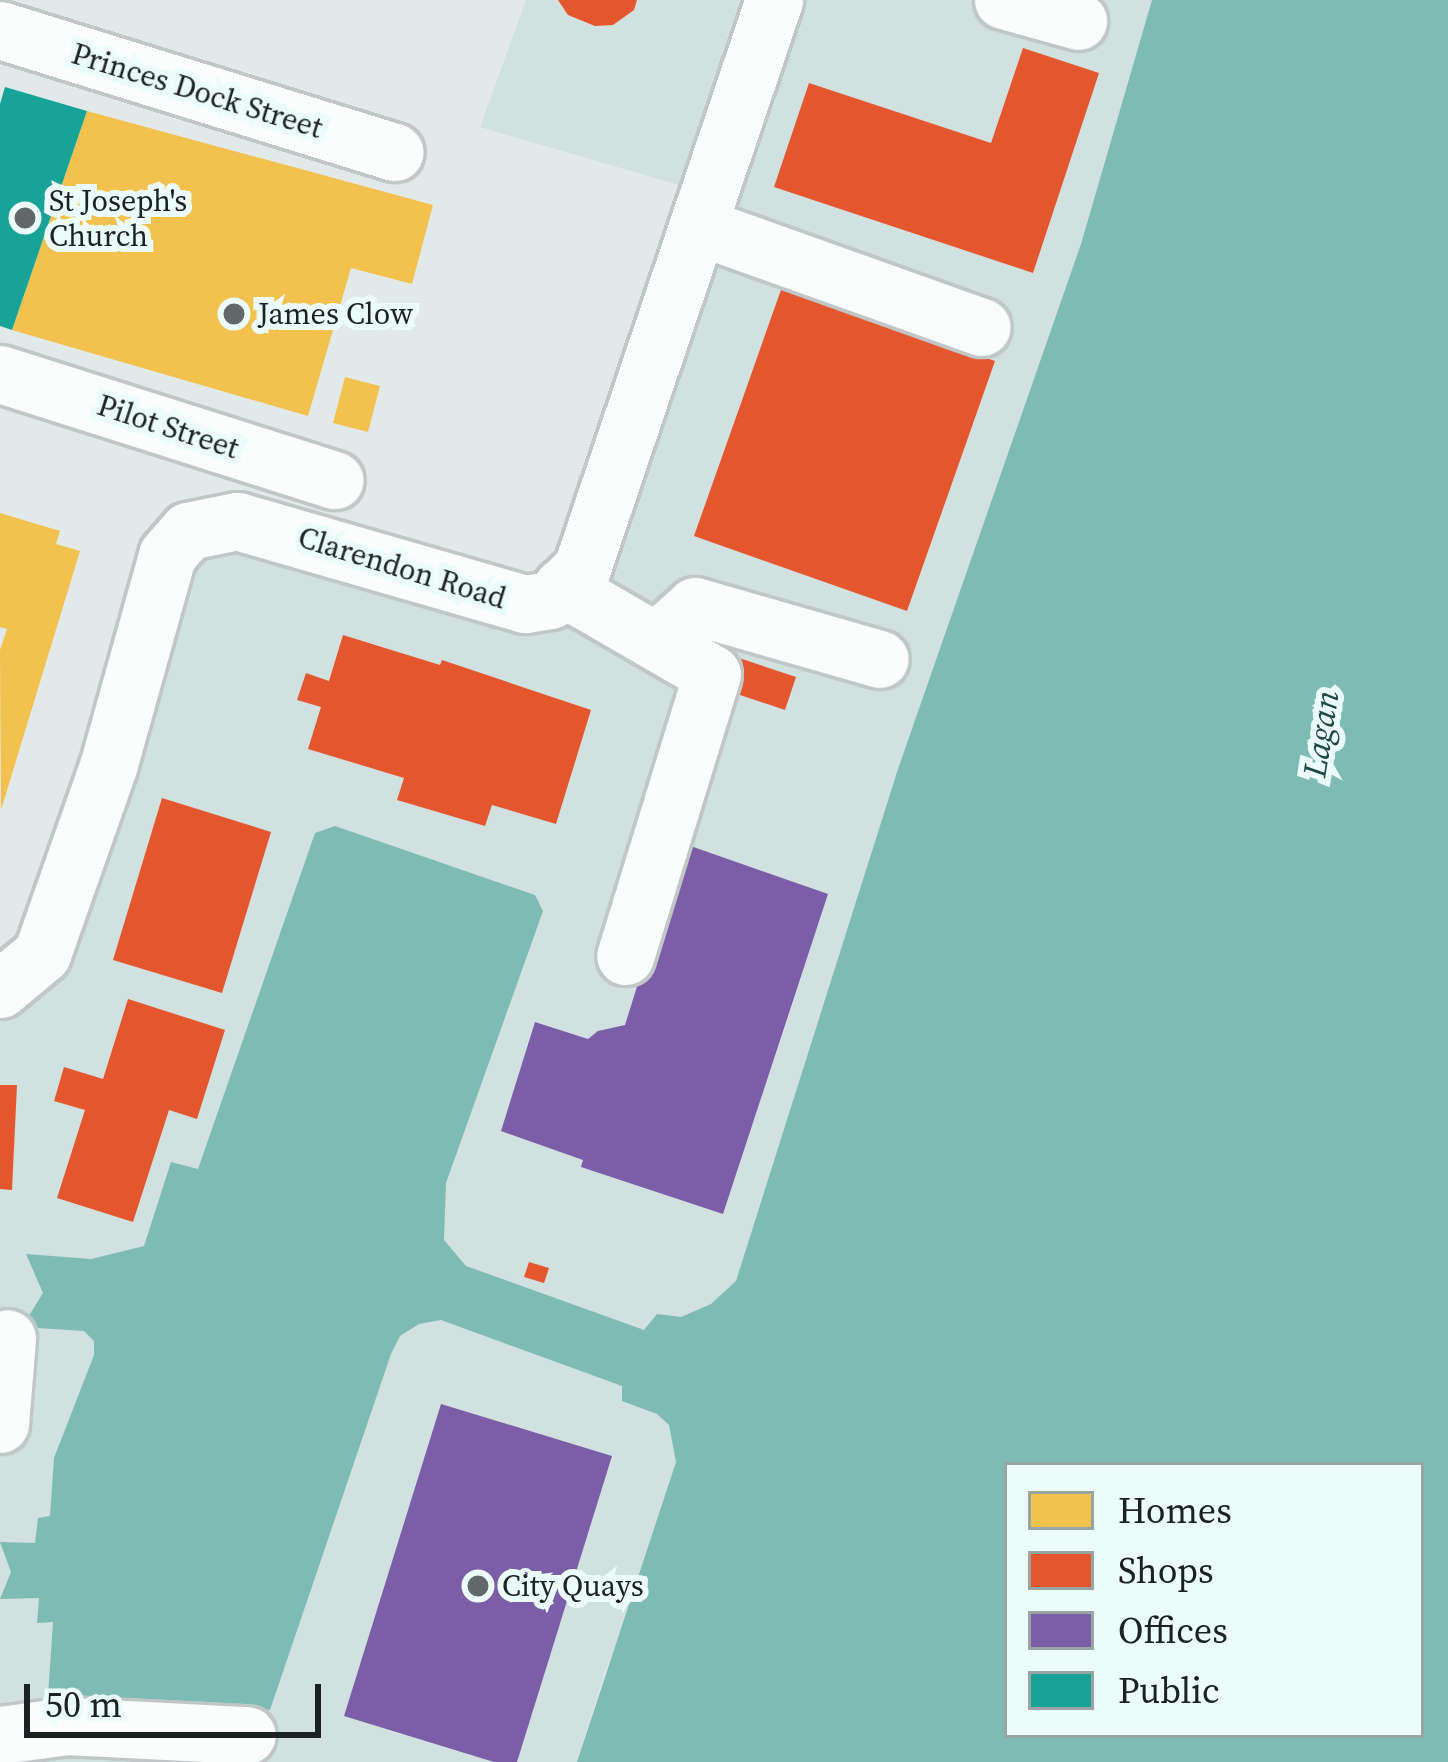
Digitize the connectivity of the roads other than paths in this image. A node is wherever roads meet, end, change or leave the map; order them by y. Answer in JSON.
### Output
{"nodes":[{"id":1,"x":774,"y":0,"type":"edge"},
{"id":2,"x":1003,"y":0,"type":"edge"},
{"id":3,"x":1078,"y":21,"type":"dead end"},
{"id":4,"x":0,"y":30,"type":"edge"},
{"id":5,"x":395,"y":152,"type":"dead end"},
{"id":6,"x":698,"y":226,"type":"junction"},
{"id":7,"x":982,"y":327,"type":"dead end"},
{"id":8,"x":0,"y":374,"type":"edge"},
{"id":9,"x":335,"y":480,"type":"dead end"},
{"id":10,"x":562,"y":587,"type":"junction"},
{"id":11,"x":656,"y":641,"type":"junction"},
{"id":12,"x":880,"y":658,"type":"dead end"},
{"id":13,"x":625,"y":956,"type":"dead end"},
{"id":14,"x":0,"y":988,"type":"edge"},
{"id":15,"x":4,"y":1356,"type":"edge"},
{"id":16,"x":0,"y":1424,"type":"edge"},
{"id":17,"x":248,"y":1735,"type":"dead end"},
{"id":18,"x":0,"y":1736,"type":"edge"},
{"id":19,"x":61,"y":1744,"type":"edge"}],
"edges":[{"from":1,"to":6,"type":"street"},
{"from":2,"to":3,"type":"street"},
{"from":4,"to":5,"type":"street","name":"Princes Dock Street"},
{"from":6,"to":7,"type":"street"},
{"from":6,"to":10,"type":"street"},
{"from":8,"to":9,"type":"street","name":"Pilot Street"},
{"from":10,"to":11,"type":"street"},
{"from":10,"to":14,"type":"street","name":"Clarendon Road"},
{"from":11,"to":12,"type":"street"},
{"from":11,"to":13,"type":"street"},
{"from":15,"to":16,"type":"street"},
{"from":17,"to":19,"type":"street"},
{"from":18,"to":19,"type":"street"}]}
